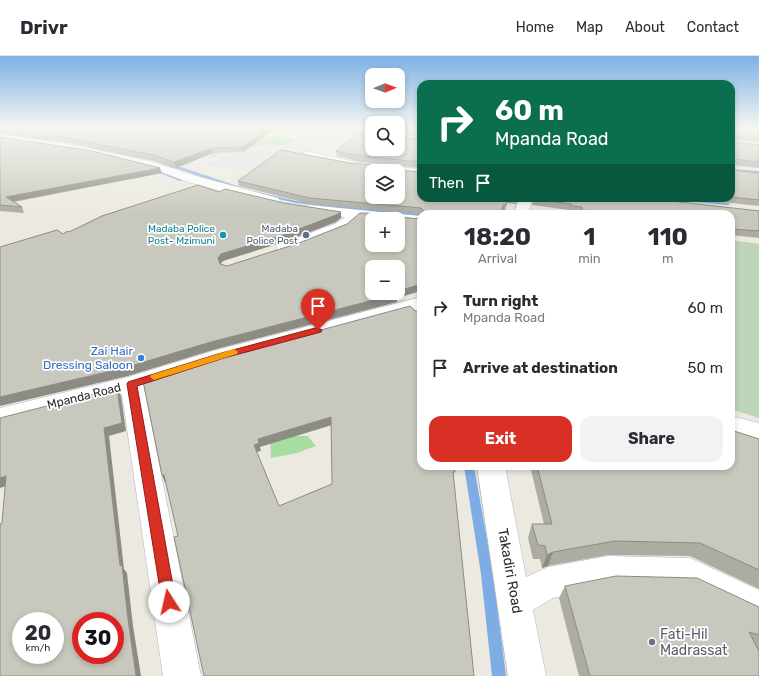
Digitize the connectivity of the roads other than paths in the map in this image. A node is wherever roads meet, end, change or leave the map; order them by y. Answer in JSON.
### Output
{"nodes":[{"id":1,"x":114,"y":157,"type":"edge"},
{"id":2,"x":322,"y":157,"type":"edge"},
{"id":3,"x":417,"y":173,"type":"edge"},
{"id":4,"x":284,"y":203,"type":"edge"},
{"id":5,"x":297,"y":206,"type":"edge"},
{"id":6,"x":358,"y":213,"type":"junction"},
{"id":7,"x":417,"y":220,"type":"edge"},
{"id":8,"x":272,"y":252,"type":"edge"},
{"id":9,"x":417,"y":304,"type":"edge"},
{"id":10,"x":132,"y":384,"type":"junction"},
{"id":11,"x":0,"y":417,"type":"edge"},
{"id":12,"x":735,"y":426,"type":"edge"},
{"id":13,"x":759,"y":432,"type":"edge"},
{"id":14,"x":492,"y":470,"type":"edge"},
{"id":15,"x":515,"y":601,"type":"junction"},
{"id":16,"x":759,"y":608,"type":"edge"},
{"id":17,"x":182,"y":676,"type":"edge"},
{"id":18,"x":527,"y":676,"type":"edge"}],
"edges":[{"from":1,"to":4,"type":"street"},
{"from":2,"to":3,"type":"street"},
{"from":5,"to":6,"type":"street"},
{"from":6,"to":7,"type":"street"},
{"from":6,"to":8,"type":"street"},
{"from":9,"to":10,"type":"street","name":"Mpanda Road"},
{"from":10,"to":11,"type":"street","name":"Mpanda Road"},
{"from":10,"to":17,"type":"street"},
{"from":12,"to":13,"type":"street"},
{"from":14,"to":15,"type":"street","name":"Takadiri Road"},
{"from":15,"to":16,"type":"street"},
{"from":15,"to":18,"type":"street","name":"Takadiri Road"}]}
